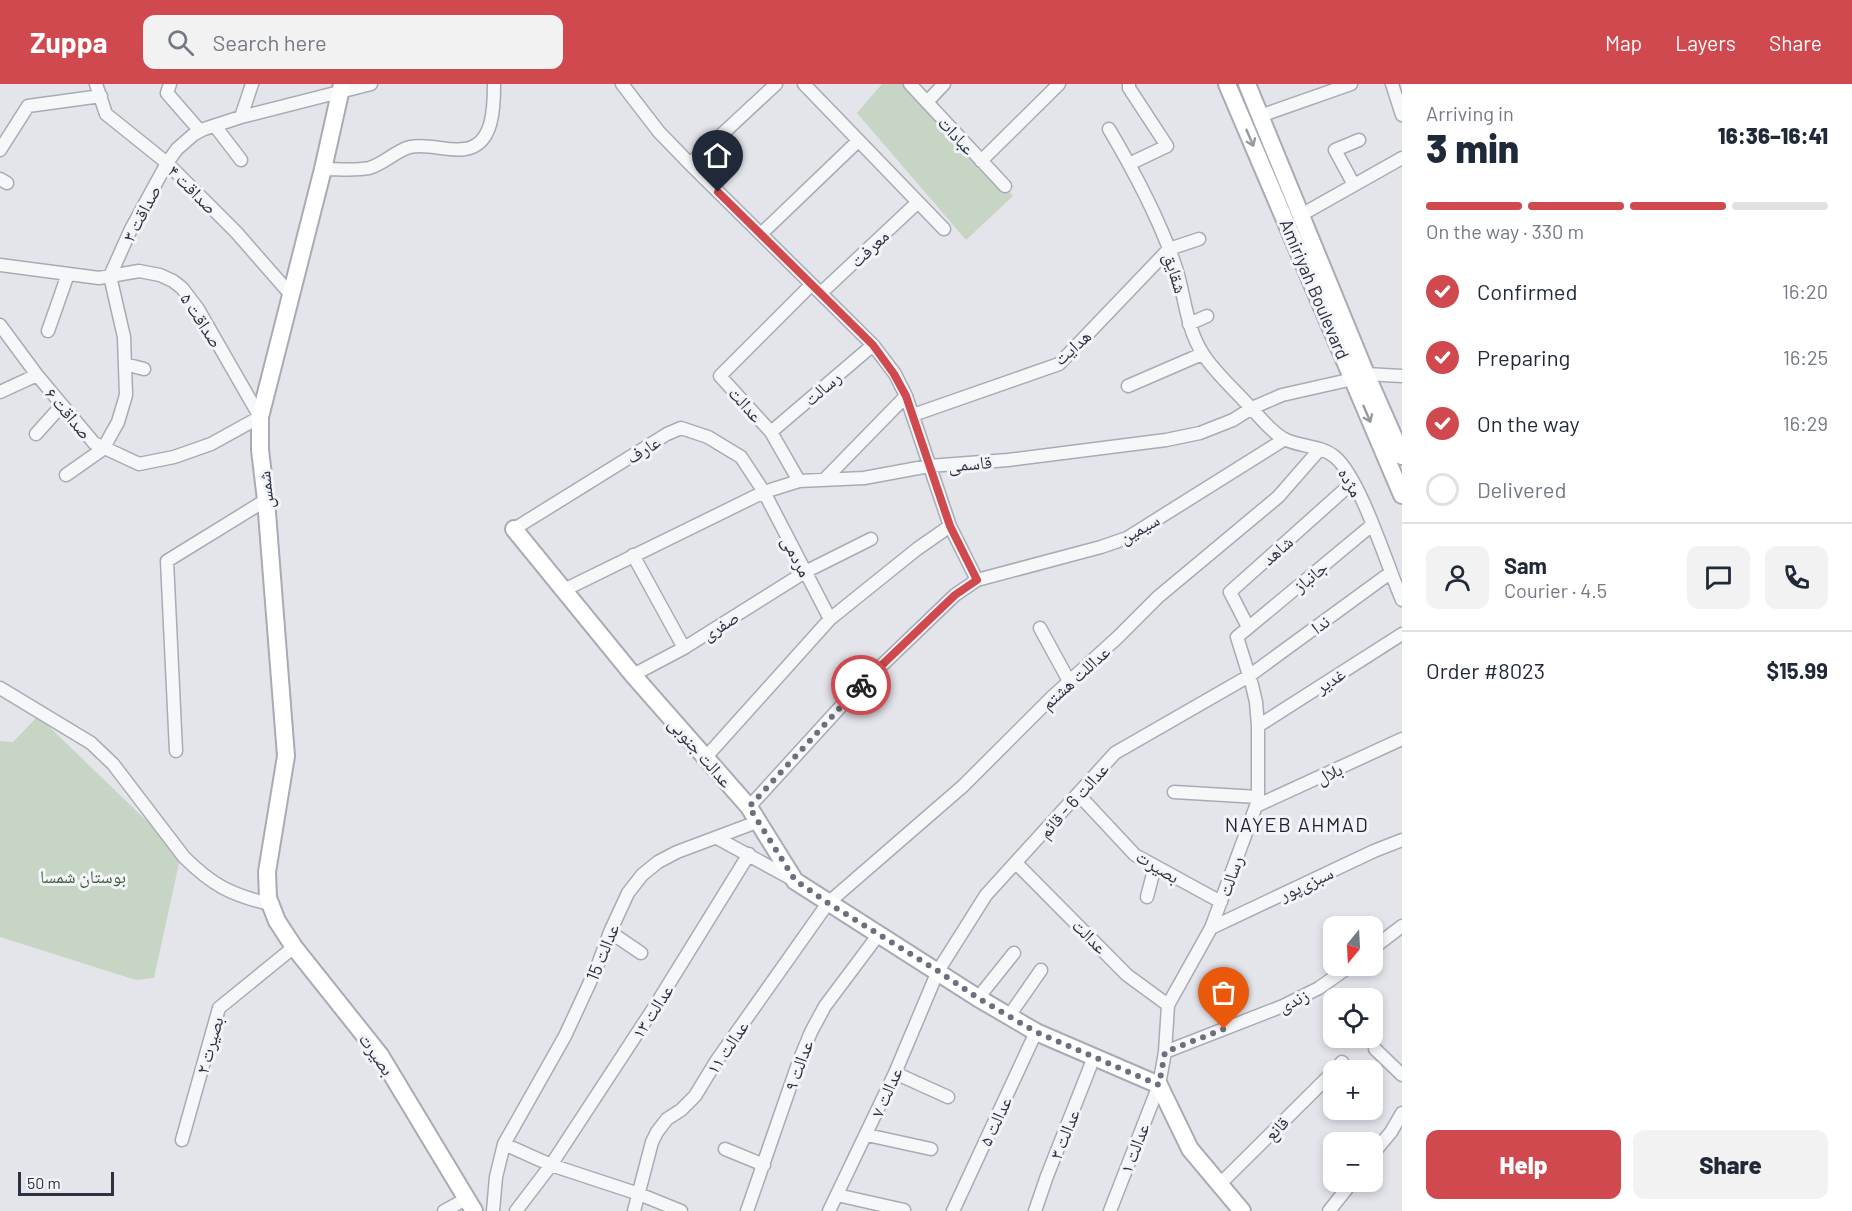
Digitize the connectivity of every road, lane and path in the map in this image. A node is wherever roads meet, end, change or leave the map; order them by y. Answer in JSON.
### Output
{"nodes":[{"id":1,"x":170,"y":84,"type":"edge"},
{"id":2,"x":252,"y":84,"type":"edge"},
{"id":3,"x":371,"y":84,"type":"edge"},
{"id":4,"x":494,"y":84,"type":"edge"},
{"id":5,"x":622,"y":84,"type":"edge"},
{"id":6,"x":639,"y":84,"type":"edge"},
{"id":7,"x":776,"y":84,"type":"edge"},
{"id":8,"x":804,"y":84,"type":"edge"},
{"id":9,"x":910,"y":84,"type":"edge"},
{"id":10,"x":944,"y":84,"type":"edge"},
{"id":11,"x":1059,"y":84,"type":"edge"},
{"id":12,"x":1129,"y":84,"type":"edge"},
{"id":13,"x":1227,"y":84,"type":"edge"},
{"id":14,"x":1247,"y":84,"type":"edge"},
{"id":15,"x":1351,"y":84,"type":"edge"},
{"id":16,"x":1392,"y":84,"type":"edge"},
{"id":17,"x":341,"y":88,"type":"edge"},
{"id":18,"x":99,"y":90,"type":"edge"},
{"id":19,"x":631,"y":95,"type":"junction"},
{"id":20,"x":927,"y":102,"type":"junction"},
{"id":21,"x":1402,"y":115,"type":"edge"},
{"id":22,"x":1260,"y":116,"type":"junction"},
{"id":23,"x":241,"y":117,"type":"junction"},
{"id":24,"x":215,"y":126,"type":"junction"},
{"id":25,"x":1109,"y":129,"type":"dead end"},
{"id":26,"x":200,"y":131,"type":"junction"},
{"id":27,"x":1359,"y":140,"type":"dead end"},
{"id":28,"x":858,"y":141,"type":"junction"},
{"id":29,"x":0,"y":150,"type":"edge"},
{"id":30,"x":1402,"y":158,"type":"edge"},
{"id":31,"x":241,"y":160,"type":"dead end"},
{"id":32,"x":981,"y":161,"type":"junction"},
{"id":33,"x":167,"y":163,"type":"junction"},
{"id":34,"x":1129,"y":164,"type":"junction"},
{"id":35,"x":690,"y":165,"type":"junction"},
{"id":36,"x":324,"y":169,"type":"junction"},
{"id":37,"x":1354,"y":185,"type":"junction"},
{"id":38,"x":1005,"y":186,"type":"dead end"},
{"id":39,"x":918,"y":202,"type":"junction"},
{"id":40,"x":1302,"y":215,"type":"junction"},
{"id":41,"x":944,"y":229,"type":"dead end"},
{"id":42,"x":761,"y":234,"type":"junction"},
{"id":43,"x":1199,"y":239,"type":"dead end"},
{"id":44,"x":1169,"y":249,"type":"junction"},
{"id":45,"x":0,"y":265,"type":"edge"},
{"id":46,"x":68,"y":274,"type":"junction"},
{"id":47,"x":111,"y":276,"type":"junction"},
{"id":48,"x":816,"y":289,"type":"junction"},
{"id":49,"x":292,"y":296,"type":"junction"},
{"id":50,"x":1207,"y":316,"type":"dead end"},
{"id":51,"x":1189,"y":324,"type":"junction"},
{"id":52,"x":0,"y":325,"type":"edge"},
{"id":53,"x":48,"y":331,"type":"dead end"},
{"id":54,"x":873,"y":345,"type":"junction"},
{"id":55,"x":1202,"y":354,"type":"junction"},
{"id":56,"x":125,"y":364,"type":"junction"},
{"id":57,"x":144,"y":369,"type":"dead end"},
{"id":58,"x":37,"y":375,"type":"junction"},
{"id":59,"x":1402,"y":376,"type":"edge"},
{"id":60,"x":1359,"y":377,"type":"junction"},
{"id":61,"x":1128,"y":386,"type":"dead end"},
{"id":62,"x":0,"y":392,"type":"edge"},
{"id":63,"x":906,"y":396,"type":"junction"},
{"id":64,"x":62,"y":405,"type":"junction"},
{"id":65,"x":1252,"y":408,"type":"junction"},
{"id":66,"x":913,"y":415,"type":"junction"},
{"id":67,"x":261,"y":417,"type":"junction"},
{"id":68,"x":771,"y":432,"type":"junction"},
{"id":69,"x":36,"y":434,"type":"dead end"},
{"id":70,"x":1285,"y":439,"type":"junction"},
{"id":71,"x":103,"y":449,"type":"junction"},
{"id":72,"x":1320,"y":449,"type":"junction"},
{"id":73,"x":1402,"y":456,"type":"edge"},
{"id":74,"x":929,"y":466,"type":"junction"},
{"id":75,"x":66,"y":474,"type":"dead end"},
{"id":76,"x":824,"y":480,"type":"junction"},
{"id":77,"x":799,"y":481,"type":"junction"},
{"id":78,"x":1353,"y":482,"type":"junction"},
{"id":79,"x":764,"y":492,"type":"junction"},
{"id":80,"x":1402,"y":495,"type":"edge"},
{"id":81,"x":266,"y":500,"type":"junction"},
{"id":82,"x":1372,"y":525,"type":"junction"},
{"id":83,"x":950,"y":526,"type":"junction"},
{"id":84,"x":514,"y":529,"type":"joint"},
{"id":85,"x":871,"y":539,"type":"dead end"},
{"id":86,"x":633,"y":555,"type":"junction"},
{"id":87,"x":805,"y":572,"type":"junction"},
{"id":88,"x":1390,"y":573,"type":"junction"},
{"id":89,"x":977,"y":580,"type":"junction"},
{"id":90,"x":564,"y":590,"type":"junction"},
{"id":91,"x":1402,"y":600,"type":"edge"},
{"id":92,"x":830,"y":619,"type":"junction"},
{"id":93,"x":1248,"y":627,"type":"junction"},
{"id":94,"x":1040,"y":628,"type":"dead end"},
{"id":95,"x":1402,"y":634,"type":"edge"},
{"id":96,"x":684,"y":648,"type":"junction"},
{"id":97,"x":633,"y":675,"type":"junction"},
{"id":98,"x":1250,"y":676,"type":"junction"},
{"id":99,"x":1069,"y":681,"type":"junction"},
{"id":100,"x":0,"y":688,"type":"edge"},
{"id":101,"x":1258,"y":726,"type":"junction"},
{"id":102,"x":1402,"y":739,"type":"edge"},
{"id":103,"x":176,"y":751,"type":"dead end"},
{"id":104,"x":706,"y":757,"type":"junction"},
{"id":105,"x":1174,"y":792,"type":"dead end"},
{"id":106,"x":1078,"y":794,"type":"junction"},
{"id":107,"x":1257,"y":802,"type":"junction"},
{"id":108,"x":753,"y":815,"type":"junction"},
{"id":109,"x":717,"y":838,"type":"junction"},
{"id":110,"x":1402,"y":840,"type":"edge"},
{"id":111,"x":749,"y":854,"type":"junction"},
{"id":112,"x":1016,"y":863,"type":"junction"},
{"id":113,"x":1155,"y":866,"type":"junction"},
{"id":114,"x":795,"y":880,"type":"junction"},
{"id":115,"x":1147,"y":897,"type":"dead end"},
{"id":116,"x":1221,"y":902,"type":"junction"},
{"id":117,"x":828,"y":903,"type":"junction"},
{"id":118,"x":270,"y":904,"type":"junction"},
{"id":119,"x":1402,"y":926,"type":"edge"},
{"id":120,"x":1211,"y":928,"type":"junction"},
{"id":121,"x":610,"y":932,"type":"junction"},
{"id":122,"x":879,"y":934,"type":"junction"},
{"id":123,"x":1383,"y":941,"type":"edge"},
{"id":124,"x":294,"y":947,"type":"junction"},
{"id":125,"x":642,"y":953,"type":"dead end"},
{"id":126,"x":1014,"y":953,"type":"dead end"},
{"id":127,"x":1041,"y":970,"type":"dead end"},
{"id":128,"x":938,"y":971,"type":"junction"},
{"id":129,"x":1335,"y":976,"type":"edge"},
{"id":130,"x":978,"y":998,"type":"junction"},
{"id":131,"x":1168,"y":1005,"type":"junction"},
{"id":132,"x":1009,"y":1016,"type":"junction"},
{"id":133,"x":1036,"y":1032,"type":"junction"},
{"id":134,"x":1375,"y":1049,"type":"dead end"},
{"id":135,"x":1165,"y":1052,"type":"junction"},
{"id":136,"x":1094,"y":1057,"type":"junction"},
{"id":137,"x":895,"y":1073,"type":"junction"},
{"id":138,"x":1402,"y":1075,"type":"edge"},
{"id":139,"x":1323,"y":1082,"type":"edge"},
{"id":140,"x":1159,"y":1085,"type":"junction"},
{"id":141,"x":948,"y":1097,"type":"dead end"},
{"id":142,"x":1402,"y":1113,"type":"edge"},
{"id":143,"x":867,"y":1135,"type":"junction"},
{"id":144,"x":182,"y":1140,"type":"dead end"},
{"id":145,"x":1383,"y":1142,"type":"edge"},
{"id":146,"x":504,"y":1144,"type":"junction"},
{"id":147,"x":725,"y":1149,"type":"dead end"},
{"id":148,"x":931,"y":1149,"type":"dead end"},
{"id":149,"x":551,"y":1165,"type":"junction"},
{"id":150,"x":764,"y":1165,"type":"junction"},
{"id":151,"x":1219,"y":1185,"type":"junction"},
{"id":152,"x":1344,"y":1192,"type":"edge"},
{"id":153,"x":639,"y":1194,"type":"junction"},
{"id":154,"x":837,"y":1196,"type":"junction"},
{"id":155,"x":470,"y":1205,"type":"edge"},
{"id":156,"x":903,"y":1210,"type":"edge"},
{"id":157,"x":444,"y":1211,"type":"edge"},
{"id":158,"x":493,"y":1211,"type":"edge"},
{"id":159,"x":516,"y":1211,"type":"edge"},
{"id":160,"x":634,"y":1211,"type":"edge"},
{"id":161,"x":681,"y":1211,"type":"edge"},
{"id":162,"x":747,"y":1211,"type":"edge"},
{"id":163,"x":829,"y":1211,"type":"edge"},
{"id":164,"x":953,"y":1211,"type":"edge"},
{"id":165,"x":1035,"y":1211,"type":"edge"},
{"id":166,"x":1110,"y":1211,"type":"edge"},
{"id":167,"x":1242,"y":1211,"type":"edge"},
{"id":168,"x":1330,"y":1211,"type":"edge"}],
"edges":[{"from":1,"to":26,"type":"street"},
{"from":2,"to":23,"type":"street"},
{"from":3,"to":17,"type":"street"},
{"from":4,"to":36,"type":"street"},
{"from":5,"to":19,"type":"street"},
{"from":6,"to":19,"type":"street"},
{"from":7,"to":35,"type":"street"},
{"from":8,"to":28,"type":"street"},
{"from":9,"to":20,"type":"street","name":"عبادات"},
{"from":10,"to":20,"type":"street"},
{"from":11,"to":32,"type":"street"},
{"from":12,"to":34,"type":"street"},
{"from":13,"to":60,"type":"street","name":"Amiriyah Boulevard","one_way":true},
{"from":14,"to":22,"type":"street","name":"Amiriyah Boulevard"},
{"from":15,"to":22,"type":"street"},
{"from":16,"to":21,"type":"street"},
{"from":17,"to":23,"type":"street","name":"صداقت ۳"},
{"from":17,"to":36,"type":"street","name":"شمس"},
{"from":18,"to":29,"type":"street"},
{"from":18,"to":33,"type":"street","name":"صداقت ۴"},
{"from":19,"to":35,"type":"street"},
{"from":20,"to":32,"type":"street","name":"عبادات"},
{"from":22,"to":40,"type":"street","name":"Amiriyah Boulevard"},
{"from":23,"to":24,"type":"street","name":"صداقت ۳"},
{"from":24,"to":26,"type":"street","name":"صداقت ۳"},
{"from":24,"to":31,"type":"street"},
{"from":25,"to":34,"type":"street","name":"شقایق"},
{"from":26,"to":33,"type":"street","name":"صداقت ۳"},
{"from":27,"to":37,"type":"street"},
{"from":28,"to":39,"type":"street"},
{"from":28,"to":42,"type":"street"},
{"from":30,"to":37,"type":"street"},
{"from":32,"to":38,"type":"street","name":"عبادات"},
{"from":33,"to":47,"type":"street","name":"صداقت ۳"},
{"from":33,"to":49,"type":"street","name":"صداقت ۴"},
{"from":34,"to":44,"type":"street","name":"شقایق"},
{"from":35,"to":42,"type":"street"},
{"from":36,"to":49,"type":"street","name":"شمس"},
{"from":37,"to":40,"type":"street"},
{"from":39,"to":41,"type":"street"},
{"from":39,"to":48,"type":"street","name":"معرفت"},
{"from":40,"to":60,"type":"street","name":"Amiriyah Boulevard"},
{"from":42,"to":48,"type":"street"},
{"from":43,"to":44,"type":"street"},
{"from":44,"to":51,"type":"street","name":"شقایق"},
{"from":44,"to":66,"type":"street","name":"هدایت"},
{"from":45,"to":46,"type":"street","name":"صداقت ۵"},
{"from":46,"to":47,"type":"street","name":"صداقت ۵"},
{"from":46,"to":53,"type":"street"},
{"from":47,"to":56,"type":"street"},
{"from":47,"to":67,"type":"street","name":"صداقت ۵"},
{"from":48,"to":54,"type":"street"},
{"from":48,"to":68,"type":"street","name":"عدالت"},
{"from":49,"to":67,"type":"street","name":"شمس"},
{"from":50,"to":51,"type":"street"},
{"from":51,"to":55,"type":"street","name":"شقایق"},
{"from":52,"to":58,"type":"street","name":"صداقت ۶"},
{"from":54,"to":63,"type":"street"},
{"from":54,"to":68,"type":"street","name":"رسالت"},
{"from":55,"to":61,"type":"street"},
{"from":55,"to":65,"type":"street","name":"شقایق"},
{"from":56,"to":57,"type":"street"},
{"from":56,"to":71,"type":"street"},
{"from":58,"to":62,"type":"street"},
{"from":58,"to":64,"type":"street","name":"صداقت ۶"},
{"from":59,"to":60,"type":"street","name":"قاسمی"},
{"from":60,"to":65,"type":"street","name":"قاسمی"},
{"from":60,"to":73,"type":"street","name":"Amiriyah Boulevard"},
{"from":60,"to":80,"type":"street","name":"Amiriyah Boulevard","one_way":true},
{"from":63,"to":66,"type":"street"},
{"from":63,"to":76,"type":"street"},
{"from":64,"to":69,"type":"street"},
{"from":64,"to":71,"type":"street","name":"صداقت ۶"},
{"from":65,"to":70,"type":"street","name":"مژده"},
{"from":65,"to":74,"type":"street","name":"قاسمی"},
{"from":66,"to":74,"type":"street"},
{"from":67,"to":71,"type":"street","name":"صداقت ۶"},
{"from":67,"to":81,"type":"street","name":"شمس"},
{"from":68,"to":77,"type":"street","name":"عدالت"},
{"from":70,"to":72,"type":"street","name":"مژده"},
{"from":70,"to":89,"type":"street","name":"سیمین"},
{"from":71,"to":75,"type":"street"},
{"from":72,"to":78,"type":"street","name":"مژده"},
{"from":72,"to":99,"type":"street","name":"عداللت هشتم"},
{"from":74,"to":76,"type":"street","name":"قاسمی"},
{"from":74,"to":83,"type":"street"},
{"from":76,"to":77,"type":"street","name":"قاسمی"},
{"from":77,"to":79,"type":"street","name":"قاسمی"},
{"from":78,"to":82,"type":"street","name":"مژده"},
{"from":78,"to":93,"type":"street","name":"شاهد"},
{"from":79,"to":84,"type":"street","name":"عارف"},
{"from":79,"to":86,"type":"street","name":"قاسمی"},
{"from":79,"to":87,"type":"street","name":"مردمی"},
{"from":81,"to":103,"type":"street"},
{"from":81,"to":118,"type":"street","name":"شمس"},
{"from":82,"to":88,"type":"street","name":"مژده"},
{"from":82,"to":93,"type":"street","name":"جانباز"},
{"from":83,"to":89,"type":"street"},
{"from":83,"to":92,"type":"street"},
{"from":84,"to":90,"type":"street","name":"عدالت جنوبی"},
{"from":85,"to":87,"type":"street","name":"صفری"},
{"from":86,"to":90,"type":"street","name":"قاسمی"},
{"from":86,"to":96,"type":"street"},
{"from":87,"to":92,"type":"street","name":"مردمی"},
{"from":87,"to":96,"type":"street","name":"صفری"},
{"from":88,"to":91,"type":"street","name":"مژده"},
{"from":88,"to":98,"type":"street","name":"ندا"},
{"from":89,"to":108,"type":"street"},
{"from":90,"to":97,"type":"street","name":"عدالت جنوبی"},
{"from":92,"to":104,"type":"street"},
{"from":93,"to":98,"type":"street","name":"رسالت"},
{"from":94,"to":99,"type":"street"},
{"from":95,"to":101,"type":"street","name":"غدیر"},
{"from":96,"to":97,"type":"street","name":"صفری"},
{"from":97,"to":104,"type":"street","name":"عدالت جنوبی"},
{"from":98,"to":101,"type":"street","name":"رسالت"},
{"from":98,"to":106,"type":"street","name":"عدالت 6 - قائم"},
{"from":99,"to":117,"type":"street","name":"عداللت هشتم"},
{"from":100,"to":118,"type":"street"},
{"from":101,"to":107,"type":"street","name":"رسالت"},
{"from":102,"to":107,"type":"street","name":"بلال"},
{"from":104,"to":108,"type":"street","name":"عدالت جنوبی"},
{"from":105,"to":107,"type":"street"},
{"from":106,"to":112,"type":"street","name":"عدالت 6 - قائم"},
{"from":106,"to":113,"type":"street","name":"بصیرت"},
{"from":107,"to":116,"type":"street","name":"رسالت"},
{"from":108,"to":109,"type":"street","name":"عدالت 15"},
{"from":108,"to":114,"type":"street","name":"عدالت جنوبی"},
{"from":109,"to":111,"type":"street"},
{"from":109,"to":121,"type":"street","name":"عدالت 15"},
{"from":110,"to":120,"type":"street","name":"سبزی‌پور"},
{"from":111,"to":114,"type":"street"},
{"from":111,"to":149,"type":"street","name":"عدالت ۱۳"},
{"from":112,"to":128,"type":"street","name":"عدالت 6 - قائم"},
{"from":112,"to":131,"type":"street","name":"عدالت"},
{"from":113,"to":115,"type":"street"},
{"from":113,"to":116,"type":"street","name":"بصیرت"},
{"from":114,"to":117,"type":"street","name":"عدالت جنوبی"},
{"from":116,"to":120,"type":"street","name":"رسالت"},
{"from":117,"to":122,"type":"street","name":"عدالت جنوبی"},
{"from":117,"to":153,"type":"street","name":"عدالت ۱۱"},
{"from":118,"to":124,"type":"street","name":"بصیرت"},
{"from":119,"to":123,"type":"street"},
{"from":120,"to":131,"type":"street","name":"رسالت"},
{"from":121,"to":125,"type":"street"},
{"from":121,"to":146,"type":"street","name":"عدالت 15"},
{"from":122,"to":128,"type":"street","name":"عدالت جنوبی"},
{"from":122,"to":150,"type":"street","name":"عدالت ۹"},
{"from":124,"to":144,"type":"street","name":"بصیرت ۲"},
{"from":124,"to":155,"type":"street","name":"بصیرت"},
{"from":126,"to":130,"type":"street"},
{"from":127,"to":132,"type":"street"},
{"from":128,"to":130,"type":"street","name":"عدالت جنوبی"},
{"from":128,"to":137,"type":"street","name":"عدالت ۷"},
{"from":129,"to":135,"type":"street","name":"زندی"},
{"from":130,"to":132,"type":"street","name":"عدالت جنوبی"},
{"from":131,"to":135,"type":"street","name":"رسالت"},
{"from":132,"to":133,"type":"street","name":"عدالت جنوبی"},
{"from":133,"to":136,"type":"street","name":"عدالت جنوبی"},
{"from":133,"to":164,"type":"street","name":"عدالت ۵"},
{"from":134,"to":138,"type":"street"},
{"from":135,"to":140,"type":"street","name":"رسالت"},
{"from":136,"to":140,"type":"street","name":"عدالت جنوبی"},
{"from":136,"to":165,"type":"street","name":"عدالت ۳"},
{"from":137,"to":141,"type":"street"},
{"from":137,"to":143,"type":"street","name":"عدالت ۷"},
{"from":139,"to":151,"type":"street","name":"قانع"},
{"from":140,"to":151,"type":"street"},
{"from":140,"to":166,"type":"street","name":"عدالت ۱"},
{"from":142,"to":145,"type":"street"},
{"from":143,"to":148,"type":"street"},
{"from":143,"to":154,"type":"street","name":"عدالت ۷"},
{"from":146,"to":149,"type":"street"},
{"from":146,"to":158,"type":"street","name":"عدالت 15"},
{"from":147,"to":150,"type":"street"},
{"from":149,"to":153,"type":"street"},
{"from":149,"to":159,"type":"street","name":"عدالت ۱۳"},
{"from":150,"to":162,"type":"street","name":"عدالت ۹"},
{"from":151,"to":167,"type":"street"},
{"from":152,"to":168,"type":"street"},
{"from":153,"to":160,"type":"street","name":"عدالت ۱۱"},
{"from":153,"to":161,"type":"street"},
{"from":154,"to":156,"type":"street"},
{"from":154,"to":163,"type":"street","name":"عدالت ۷"},
{"from":155,"to":157,"type":"street"}]}
